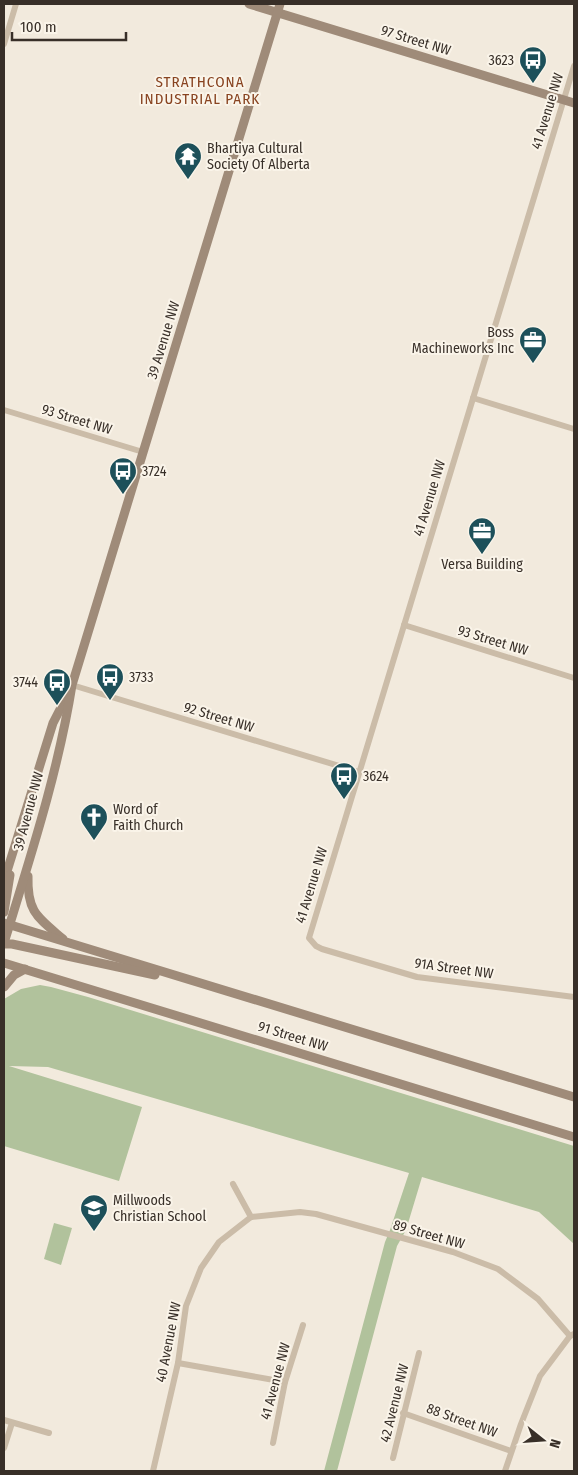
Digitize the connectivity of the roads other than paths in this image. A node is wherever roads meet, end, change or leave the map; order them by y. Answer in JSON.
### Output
{"nodes":[{"id":1,"x":16,"y":4,"type":"edge"},
{"id":2,"x":249,"y":4,"type":"edge"},
{"id":3,"x":279,"y":8,"type":"edge"},
{"id":4,"x":4,"y":44,"type":"edge"},
{"id":5,"x":574,"y":66,"type":"edge"},
{"id":6,"x":564,"y":99,"type":"junction"},
{"id":7,"x":574,"y":102,"type":"edge"},
{"id":8,"x":473,"y":398,"type":"junction"},
{"id":9,"x":4,"y":410,"type":"edge"},
{"id":10,"x":574,"y":429,"type":"edge"},
{"id":11,"x":143,"y":452,"type":"junction"},
{"id":12,"x":404,"y":625,"type":"junction"},
{"id":13,"x":574,"y":678,"type":"edge"},
{"id":14,"x":72,"y":685,"type":"junction"},
{"id":15,"x":359,"y":772,"type":"junction"},
{"id":16,"x":16,"y":838,"type":"junction"},
{"id":17,"x":28,"y":865,"type":"junction"},
{"id":18,"x":6,"y":869,"type":"edge"},
{"id":19,"x":4,"y":881,"type":"edge"},
{"id":20,"x":4,"y":912,"type":"edge"},
{"id":21,"x":6,"y":926,"type":"edge"},
{"id":22,"x":308,"y":938,"type":"joint"},
{"id":23,"x":67,"y":942,"type":"junction"},
{"id":24,"x":4,"y":944,"type":"edge"},
{"id":25,"x":4,"y":962,"type":"edge"},
{"id":26,"x":25,"y":969,"type":"junction"},
{"id":27,"x":4,"y":987,"type":"edge"},
{"id":28,"x":211,"y":987,"type":"junction"},
{"id":29,"x":574,"y":998,"type":"edge"},
{"id":30,"x":574,"y":1097,"type":"edge"},
{"id":31,"x":574,"y":1137,"type":"edge"},
{"id":32,"x":233,"y":1184,"type":"dead end"},
{"id":33,"x":251,"y":1218,"type":"junction"},
{"id":34,"x":303,"y":1325,"type":"dead end"},
{"id":35,"x":572,"y":1335,"type":"edge"},
{"id":36,"x":419,"y":1353,"type":"dead end"},
{"id":37,"x":178,"y":1363,"type":"junction"},
{"id":38,"x":285,"y":1382,"type":"junction"},
{"id":39,"x":403,"y":1413,"type":"junction"},
{"id":40,"x":4,"y":1420,"type":"edge"},
{"id":41,"x":12,"y":1423,"type":"junction"},
{"id":42,"x":49,"y":1433,"type":"dead end"},
{"id":43,"x":273,"y":1443,"type":"dead end"},
{"id":44,"x":4,"y":1448,"type":"edge"},
{"id":45,"x":511,"y":1452,"type":"junction"},
{"id":46,"x":393,"y":1458,"type":"dead end"},
{"id":47,"x":153,"y":1471,"type":"edge"},
{"id":48,"x":505,"y":1471,"type":"edge"}],
"edges":[{"from":1,"to":4,"type":"street"},
{"from":2,"to":3,"type":"main road","name":"97 Street NW"},
{"from":3,"to":6,"type":"main road","name":"97 Street NW"},
{"from":3,"to":11,"type":"main road","name":"39 Avenue NW"},
{"from":5,"to":6,"type":"street","name":"41 Avenue NW"},
{"from":6,"to":7,"type":"main road","name":"97 Street NW"},
{"from":6,"to":8,"type":"street","name":"41 Avenue NW"},
{"from":8,"to":10,"type":"street"},
{"from":8,"to":12,"type":"street","name":"41 Avenue NW"},
{"from":9,"to":11,"type":"street","name":"93 Street NW"},
{"from":11,"to":14,"type":"main road","name":"39 Avenue NW"},
{"from":12,"to":13,"type":"street","name":"93 Street NW"},
{"from":12,"to":15,"type":"street","name":"41 Avenue NW"},
{"from":14,"to":15,"type":"street","name":"92 Street NW"},
{"from":14,"to":16,"type":"main road","name":"39 Avenue NW"},
{"from":14,"to":17,"type":"main road","name":"39 Avenue NW"},
{"from":15,"to":22,"type":"street","name":"41 Avenue NW"},
{"from":16,"to":18,"type":"main road","name":"39 Avenue NW"},
{"from":16,"to":20,"type":"main road"},
{"from":17,"to":21,"type":"main road","name":"39 Avenue NW"},
{"from":17,"to":23,"type":"main road"},
{"from":18,"to":19,"type":"main road","name":"39 Avenue NW"},
{"from":21,"to":23,"type":"main road","name":"91 Street NW"},
{"from":21,"to":24,"type":"main road","name":"39 Avenue NW"},
{"from":22,"to":29,"type":"street","name":"91A Street NW"},
{"from":23,"to":28,"type":"main road","name":"91 Street NW"},
{"from":24,"to":28,"type":"main road"},
{"from":25,"to":26,"type":"main road","name":"91 Street NW"},
{"from":26,"to":27,"type":"main road"},
{"from":26,"to":31,"type":"main road","name":"91 Street NW"},
{"from":28,"to":30,"type":"main road","name":"91 Street NW"},
{"from":32,"to":33,"type":"street"},
{"from":33,"to":35,"type":"street","name":"89 Street NW"},
{"from":33,"to":37,"type":"street","name":"40 Avenue NW"},
{"from":34,"to":38,"type":"street","name":"41 Avenue NW"},
{"from":35,"to":45,"type":"street"},
{"from":36,"to":39,"type":"street","name":"42 Avenue NW"},
{"from":37,"to":38,"type":"street"},
{"from":37,"to":47,"type":"street","name":"40 Avenue NW"},
{"from":38,"to":43,"type":"street","name":"41 Avenue NW"},
{"from":39,"to":45,"type":"street","name":"88 Street NW"},
{"from":39,"to":46,"type":"street","name":"42 Avenue NW"},
{"from":40,"to":41,"type":"street"},
{"from":41,"to":42,"type":"street"},
{"from":41,"to":44,"type":"street"},
{"from":45,"to":48,"type":"street"}]}
